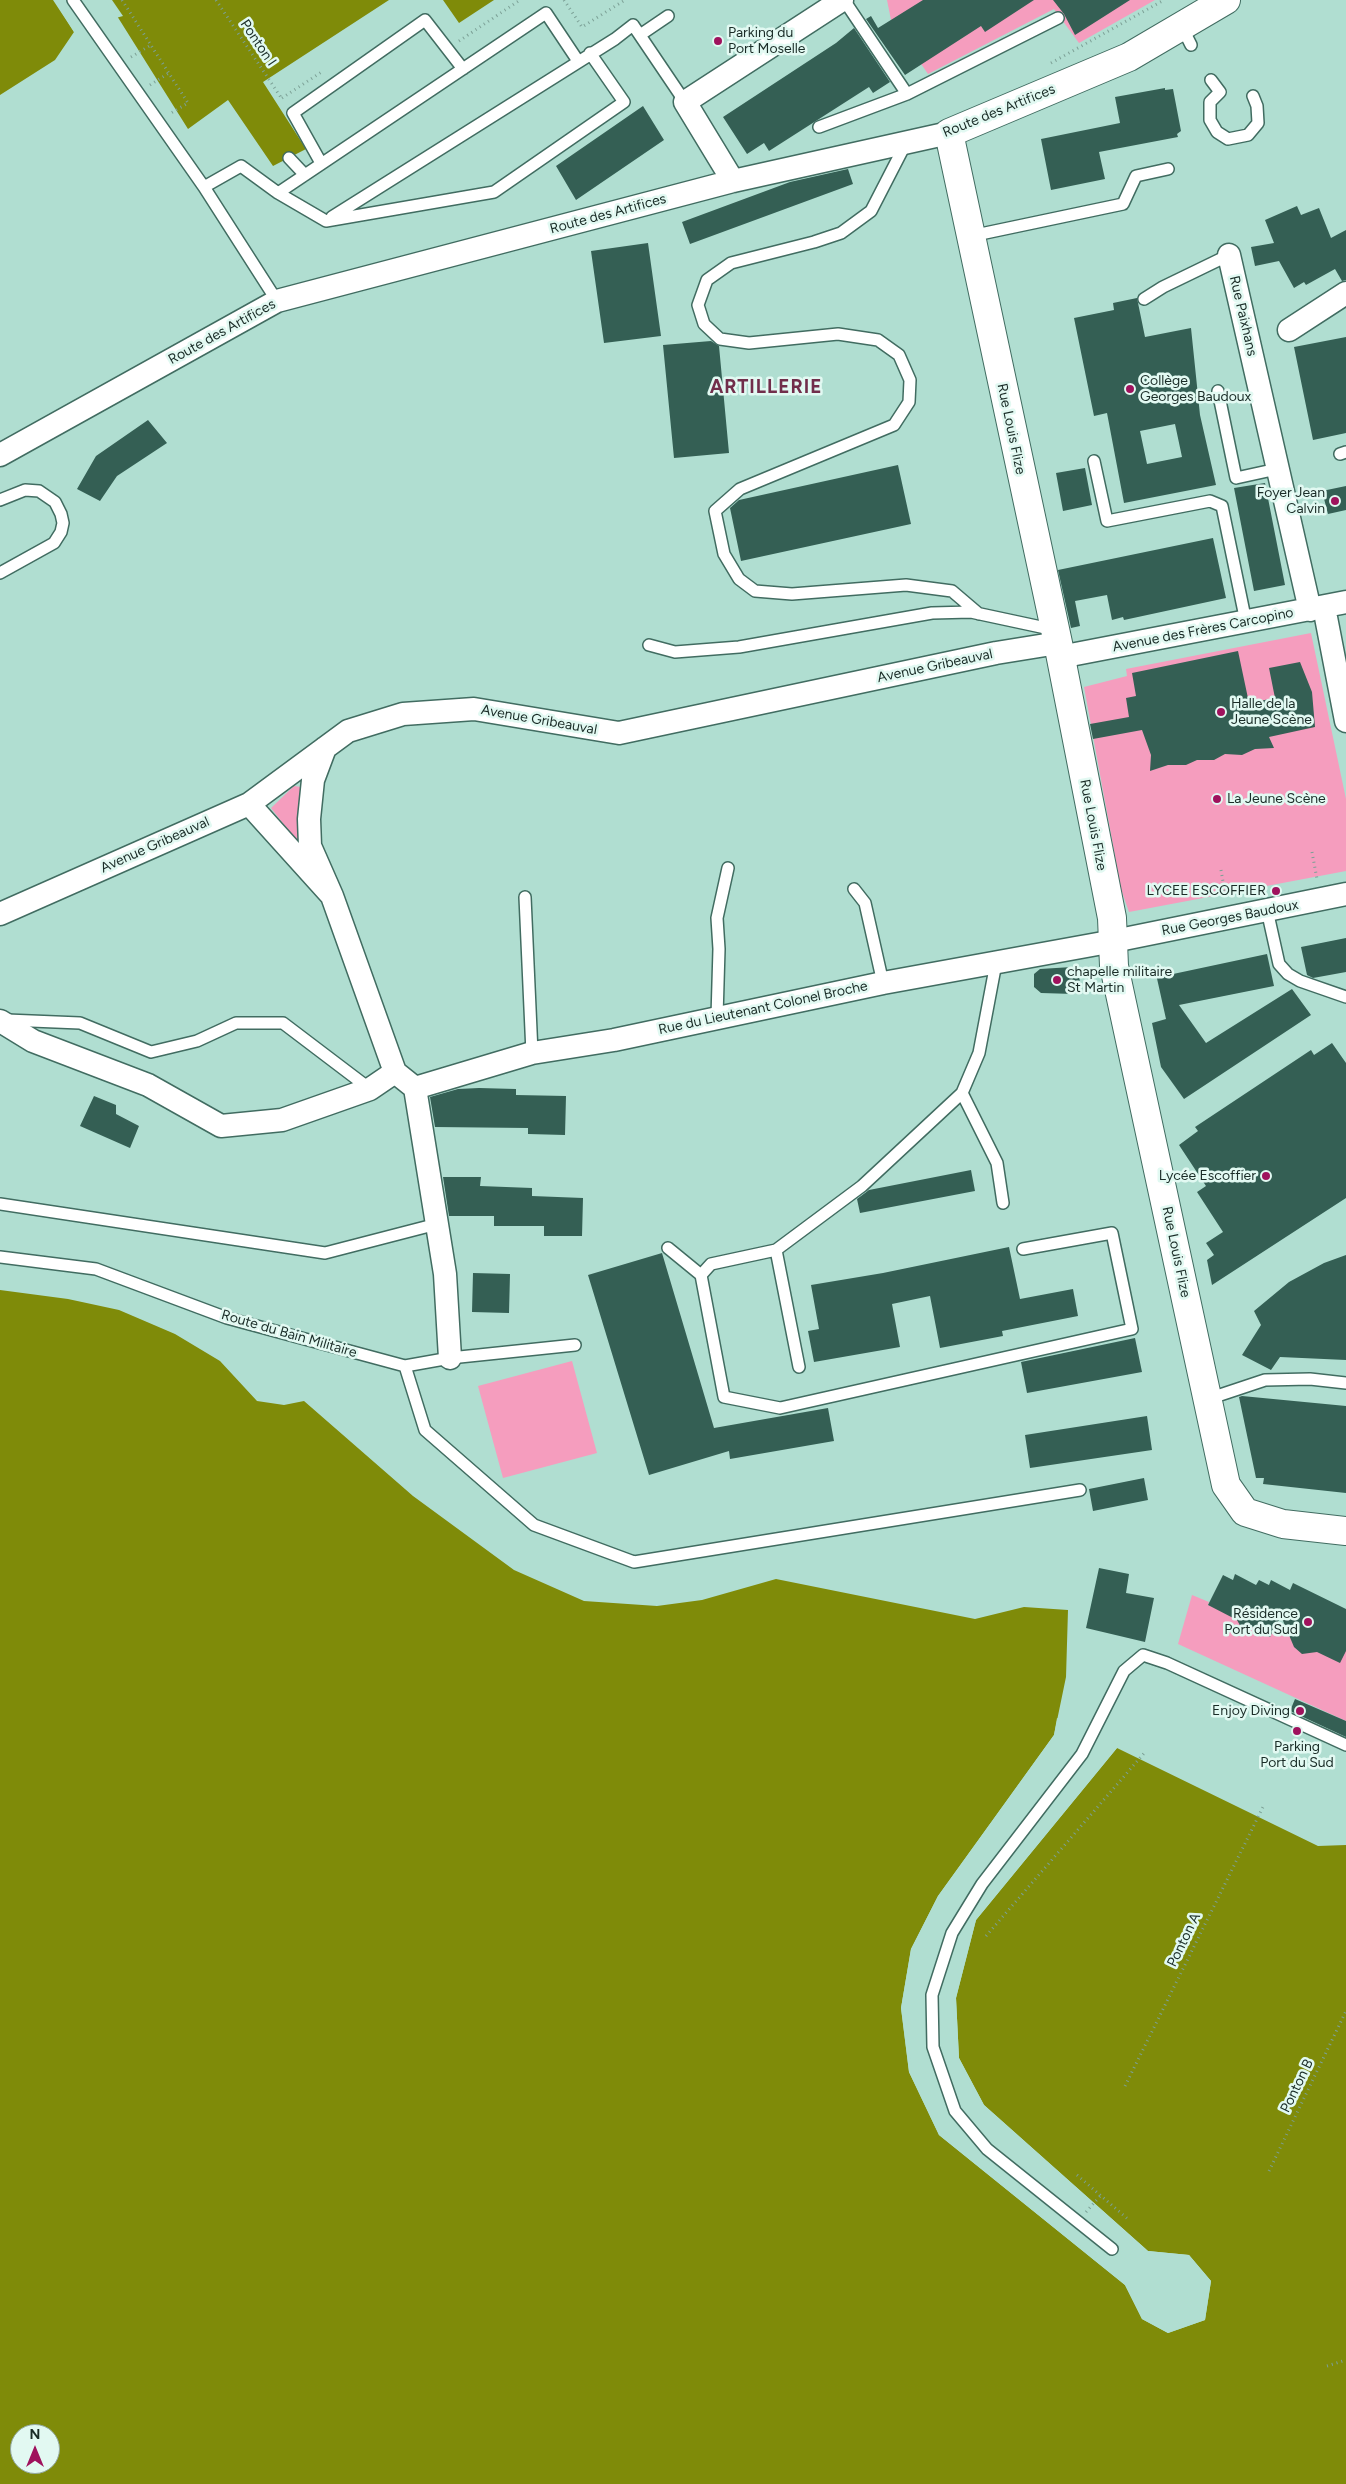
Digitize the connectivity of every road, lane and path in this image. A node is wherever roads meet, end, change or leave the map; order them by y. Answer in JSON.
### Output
{"nodes":[{"id":1,"x":73,"y":0,"type":"edge"},
{"id":2,"x":122,"y":0,"type":"edge"},
{"id":3,"x":216,"y":0,"type":"edge"},
{"id":4,"x":564,"y":0,"type":"edge"},
{"id":5,"x":625,"y":0,"type":"edge"},
{"id":6,"x":843,"y":0,"type":"edge"},
{"id":7,"x":1164,"y":0,"type":"edge"},
{"id":8,"x":1226,"y":0,"type":"edge"},
{"id":9,"x":668,"y":16,"type":"dead end"},
{"id":10,"x":1058,"y":18,"type":"dead end"},
{"id":11,"x":640,"y":35,"type":"junction"},
{"id":12,"x":151,"y":45,"type":"junction"},
{"id":13,"x":590,"y":53,"type":"junction"},
{"id":14,"x":578,"y":61,"type":"junction"},
{"id":15,"x":117,"y":65,"type":"junction"},
{"id":16,"x":1043,"y":68,"type":"dead end"},
{"id":17,"x":463,"y":69,"type":"junction"},
{"id":18,"x":169,"y":73,"type":"junction"},
{"id":19,"x":1211,"y":80,"type":"dead end"},
{"id":20,"x":137,"y":93,"type":"junction"},
{"id":21,"x":907,"y":94,"type":"junction"},
{"id":22,"x":1253,"y":96,"type":"dead end"},
{"id":23,"x":282,"y":98,"type":"dead end"},
{"id":24,"x":685,"y":102,"type":"junction"},
{"id":25,"x":188,"y":103,"type":"dead end"},
{"id":26,"x":819,"y":127,"type":"dead end"},
{"id":27,"x":948,"y":133,"type":"junction"},
{"id":28,"x":906,"y":143,"type":"junction"},
{"id":29,"x":289,"y":158,"type":"dead end"},
{"id":30,"x":321,"y":163,"type":"junction"},
{"id":31,"x":1168,"y":169,"type":"dead end"},
{"id":32,"x":305,"y":175,"type":"junction"},
{"id":33,"x":734,"y":181,"type":"junction"},
{"id":34,"x":204,"y":187,"type":"junction"},
{"id":35,"x":278,"y":193,"type":"junction"},
{"id":36,"x":326,"y":221,"type":"junction"},
{"id":37,"x":969,"y":236,"type":"junction"},
{"id":38,"x":1229,"y":255,"type":"joint"},
{"id":39,"x":1346,"y":293,"type":"edge"},
{"id":40,"x":1144,"y":299,"type":"dead end"},
{"id":41,"x":277,"y":301,"type":"junction"},
{"id":42,"x":1289,"y":330,"type":"dead end"},
{"id":43,"x":1218,"y":391,"type":"dead end"},
{"id":44,"x":0,"y":455,"type":"edge"},
{"id":45,"x":1094,"y":461,"type":"dead end"},
{"id":46,"x":1278,"y":469,"type":"junction"},
{"id":47,"x":0,"y":500,"type":"edge"},
{"id":48,"x":0,"y":573,"type":"edge"},
{"id":49,"x":1346,"y":602,"type":"edge"},
{"id":50,"x":1317,"y":608,"type":"junction"},
{"id":51,"x":979,"y":614,"type":"junction"},
{"id":52,"x":1246,"y":622,"type":"junction"},
{"id":53,"x":1057,"y":643,"type":"junction"},
{"id":54,"x":649,"y":645,"type":"dead end"},
{"id":55,"x":1346,"y":721,"type":"edge"},
{"id":56,"x":325,"y":748,"type":"junction"},
{"id":57,"x":249,"y":804,"type":"junction"},
{"id":58,"x":1312,"y":852,"type":"dead end"},
{"id":59,"x":728,"y":868,"type":"dead end"},
{"id":60,"x":1221,"y":870,"type":"dead end"},
{"id":61,"x":1346,"y":887,"type":"edge"},
{"id":62,"x":854,"y":889,"type":"dead end"},
{"id":63,"x":1319,"y":892,"type":"junction"},
{"id":64,"x":1346,"y":894,"type":"edge"},
{"id":65,"x":332,"y":896,"type":"junction"},
{"id":66,"x":525,"y":897,"type":"dead end"},
{"id":67,"x":1227,"y":910,"type":"junction"},
{"id":68,"x":1267,"y":910,"type":"junction"},
{"id":69,"x":0,"y":914,"type":"edge"},
{"id":70,"x":1113,"y":930,"type":"junction"},
{"id":71,"x":996,"y":963,"type":"junction"},
{"id":72,"x":883,"y":983,"type":"junction"},
{"id":73,"x":1346,"y":997,"type":"edge"},
{"id":74,"x":717,"y":1017,"type":"junction"},
{"id":75,"x":0,"y":1020,"type":"edge"},
{"id":76,"x":532,"y":1053,"type":"junction"},
{"id":77,"x":395,"y":1072,"type":"junction"},
{"id":78,"x":415,"y":1088,"type":"junction"},
{"id":79,"x":370,"y":1089,"type":"junction"},
{"id":80,"x":962,"y":1093,"type":"junction"},
{"id":81,"x":1003,"y":1202,"type":"dead end"},
{"id":82,"x":0,"y":1204,"type":"edge"},
{"id":83,"x":437,"y":1224,"type":"junction"},
{"id":84,"x":668,"y":1248,"type":"dead end"},
{"id":85,"x":1022,"y":1249,"type":"dead end"},
{"id":86,"x":776,"y":1250,"type":"junction"},
{"id":87,"x":0,"y":1257,"type":"edge"},
{"id":88,"x":701,"y":1275,"type":"junction"},
{"id":89,"x":575,"y":1345,"type":"dead end"},
{"id":90,"x":450,"y":1358,"type":"junction"},
{"id":91,"x":405,"y":1366,"type":"junction"},
{"id":92,"x":798,"y":1367,"type":"dead end"},
{"id":93,"x":1346,"y":1383,"type":"edge"},
{"id":94,"x":1208,"y":1399,"type":"junction"},
{"id":95,"x":1080,"y":1490,"type":"dead end"},
{"id":96,"x":1346,"y":1531,"type":"edge"},
{"id":97,"x":1346,"y":1745,"type":"edge"},
{"id":98,"x":1146,"y":1751,"type":"dead end"},
{"id":99,"x":1264,"y":1805,"type":"dead end"},
{"id":100,"x":986,"y":1936,"type":"dead end"},
{"id":101,"x":1346,"y":2011,"type":"edge"},
{"id":102,"x":1125,"y":2086,"type":"dead end"},
{"id":103,"x":1268,"y":2171,"type":"dead end"},
{"id":104,"x":1077,"y":2175,"type":"dead end"},
{"id":105,"x":1101,"y":2195,"type":"junction"},
{"id":106,"x":1129,"y":2220,"type":"dead end"},
{"id":107,"x":1078,"y":2222,"type":"junction"},
{"id":108,"x":1112,"y":2249,"type":"dead end"},
{"id":109,"x":1346,"y":2360,"type":"edge"},
{"id":110,"x":1327,"y":2366,"type":"dead end"}],
"edges":[{"from":1,"to":15,"type":"lane"},
{"from":2,"to":12,"type":"path"},
{"from":3,"to":23,"type":"path","name":"Ponton I"},
{"from":4,"to":5,"type":"path"},
{"from":6,"to":21,"type":"lane"},
{"from":6,"to":24,"type":"street"},
{"from":7,"to":16,"type":"path"},
{"from":8,"to":27,"type":"street","name":"Route des Artifices"},
{"from":9,"to":11,"type":"lane"},
{"from":10,"to":21,"type":"lane"},
{"from":11,"to":13,"type":"lane"},
{"from":11,"to":24,"type":"lane"},
{"from":12,"to":15,"type":"path"},
{"from":12,"to":18,"type":"path"},
{"from":13,"to":14,"type":"lane"},
{"from":13,"to":36,"type":"lane"},
{"from":14,"to":17,"type":"lane"},
{"from":14,"to":36,"type":"lane"},
{"from":15,"to":20,"type":"lane"},
{"from":17,"to":30,"type":"lane"},
{"from":17,"to":30,"type":"lane"},
{"from":18,"to":20,"type":"path"},
{"from":18,"to":25,"type":"path"},
{"from":19,"to":22,"type":"lane"},
{"from":20,"to":34,"type":"lane"},
{"from":21,"to":26,"type":"lane"},
{"from":24,"to":33,"type":"street"},
{"from":27,"to":28,"type":"street","name":"Route des Artifices"},
{"from":27,"to":37,"type":"street","name":"Rue Louis Flize"},
{"from":28,"to":33,"type":"street","name":"Route des Artifices"},
{"from":28,"to":51,"type":"lane"},
{"from":29,"to":32,"type":"lane"},
{"from":30,"to":32,"type":"lane"},
{"from":31,"to":37,"type":"lane"},
{"from":32,"to":35,"type":"lane"},
{"from":33,"to":41,"type":"street","name":"Route des Artifices"},
{"from":34,"to":35,"type":"lane"},
{"from":34,"to":41,"type":"lane"},
{"from":35,"to":36,"type":"lane"},
{"from":37,"to":53,"type":"street","name":"Rue Louis Flize"},
{"from":38,"to":40,"type":"lane"},
{"from":38,"to":46,"type":"street","name":"Rue Paixhans"},
{"from":39,"to":42,"type":"street"},
{"from":41,"to":44,"type":"street","name":"Route des Artifices"},
{"from":43,"to":46,"type":"lane"},
{"from":45,"to":52,"type":"lane"},
{"from":46,"to":50,"type":"street","name":"Rue Paixhans"},
{"from":47,"to":48,"type":"lane"},
{"from":49,"to":50,"type":"street","name":"Avenue des Frères Carcopino"},
{"from":50,"to":52,"type":"street","name":"Avenue des Frères Carcopino"},
{"from":50,"to":55,"type":"street","name":"Rue Paixhans"},
{"from":51,"to":53,"type":"lane"},
{"from":51,"to":54,"type":"lane"},
{"from":52,"to":53,"type":"street","name":"Avenue des Frères Carcopino"},
{"from":53,"to":56,"type":"street","name":"Avenue Gribeauval"},
{"from":53,"to":70,"type":"street","name":"Rue Louis Flize"},
{"from":56,"to":57,"type":"street","name":"Avenue Gribeauval"},
{"from":56,"to":65,"type":"street"},
{"from":57,"to":65,"type":"street"},
{"from":57,"to":69,"type":"street","name":"Avenue Gribeauval"},
{"from":58,"to":63,"type":"path"},
{"from":59,"to":74,"type":"lane"},
{"from":60,"to":67,"type":"path"},
{"from":61,"to":63,"type":"street","name":"Rue Georges Baudoux"},
{"from":62,"to":72,"type":"lane"},
{"from":63,"to":67,"type":"street","name":"Rue Georges Baudoux"},
{"from":64,"to":68,"type":"street","name":"Rue Georges Baudoux"},
{"from":65,"to":77,"type":"street"},
{"from":66,"to":76,"type":"lane"},
{"from":67,"to":70,"type":"street","name":"Rue Georges Baudoux"},
{"from":68,"to":70,"type":"street","name":"Rue Georges Baudoux"},
{"from":68,"to":73,"type":"lane"},
{"from":70,"to":71,"type":"street","name":"Rue du Lieutenant Colonel Broche"},
{"from":70,"to":94,"type":"street","name":"Rue Louis Flize"},
{"from":71,"to":72,"type":"street","name":"Rue du Lieutenant Colonel Broche"},
{"from":71,"to":80,"type":"lane"},
{"from":72,"to":74,"type":"street","name":"Rue du Lieutenant Colonel Broche"},
{"from":74,"to":76,"type":"street","name":"Rue du Lieutenant Colonel Broche"},
{"from":75,"to":79,"type":"street"},
{"from":75,"to":79,"type":"lane"},
{"from":76,"to":78,"type":"street","name":"Rue du Lieutenant Colonel Broche"},
{"from":77,"to":78,"type":"street"},
{"from":77,"to":79,"type":"street"},
{"from":78,"to":83,"type":"street"},
{"from":80,"to":81,"type":"lane"},
{"from":80,"to":86,"type":"lane"},
{"from":82,"to":83,"type":"lane"},
{"from":83,"to":90,"type":"street"},
{"from":84,"to":88,"type":"lane"},
{"from":85,"to":88,"type":"lane"},
{"from":86,"to":88,"type":"lane"},
{"from":86,"to":92,"type":"lane"},
{"from":87,"to":91,"type":"lane","name":"Route du Bain Militaire"},
{"from":89,"to":90,"type":"lane","name":"Route du Bain Militaire"},
{"from":90,"to":91,"type":"lane","name":"Route du Bain Militaire"},
{"from":91,"to":95,"type":"lane"},
{"from":93,"to":94,"type":"lane"},
{"from":94,"to":96,"type":"street","name":"Rue Louis Flize"},
{"from":97,"to":107,"type":"lane"},
{"from":98,"to":100,"type":"path"},
{"from":99,"to":102,"type":"path","name":"Ponton A"},
{"from":101,"to":103,"type":"path","name":"Ponton B"},
{"from":104,"to":105,"type":"path"},
{"from":105,"to":106,"type":"path"},
{"from":105,"to":107,"type":"path"},
{"from":107,"to":108,"type":"lane"},
{"from":109,"to":110,"type":"path"}]}
